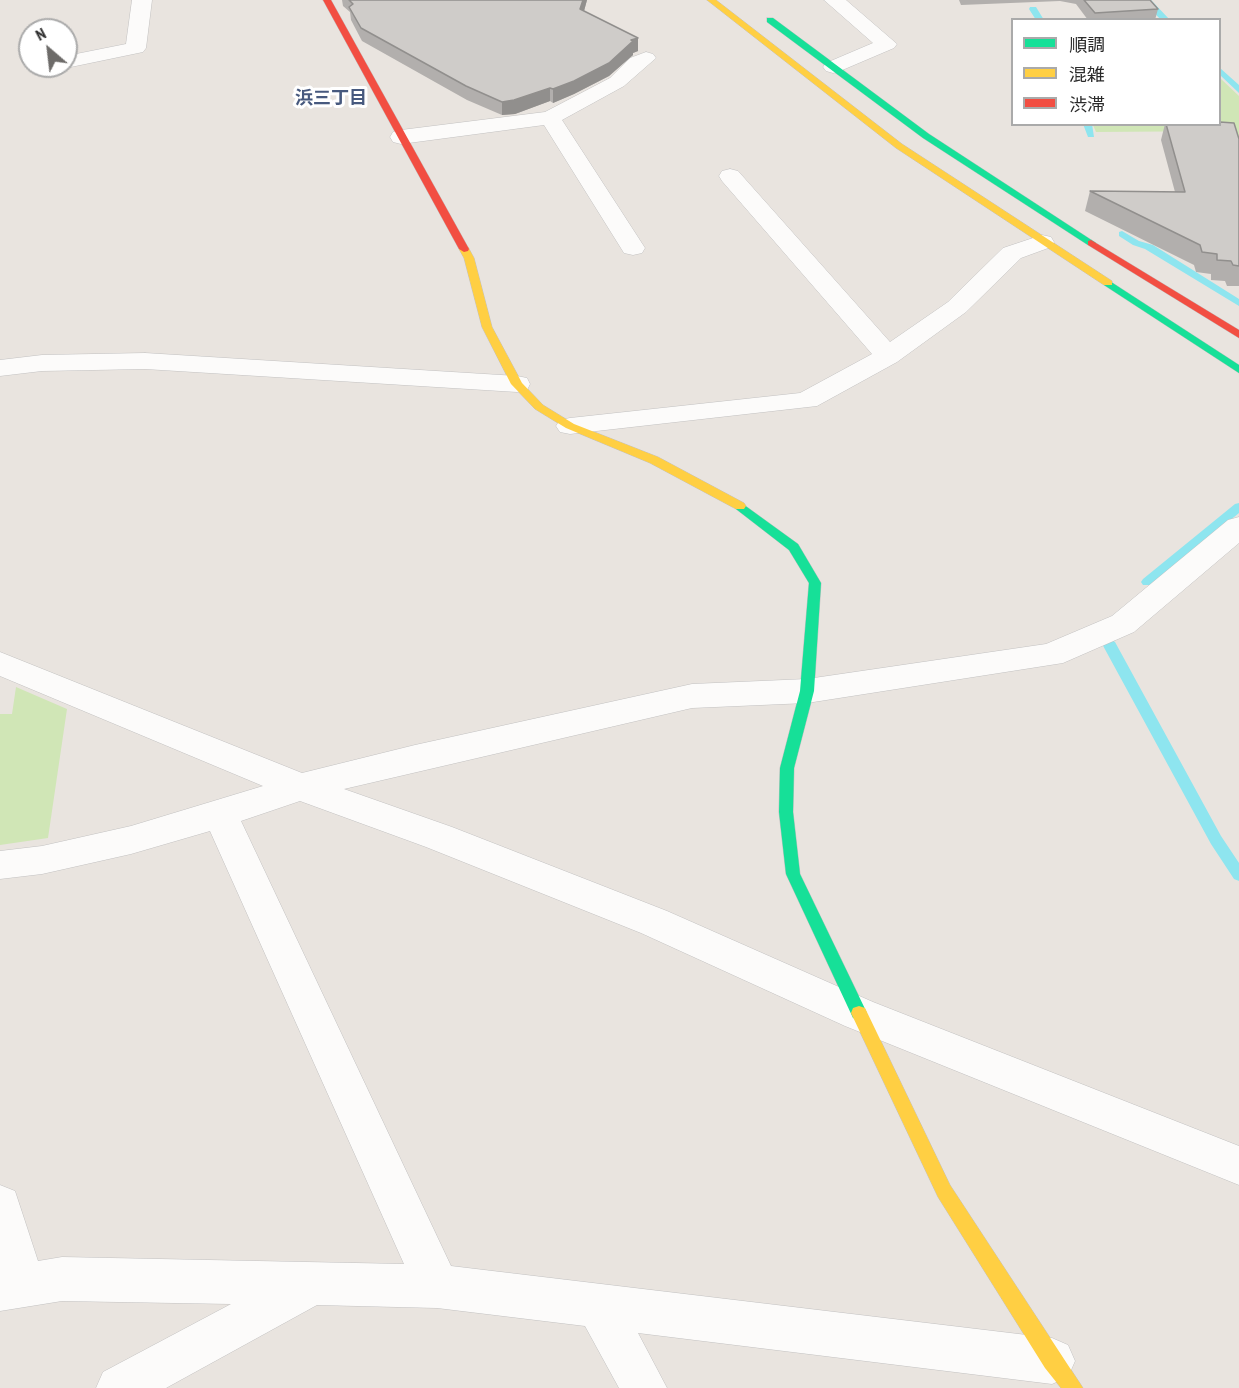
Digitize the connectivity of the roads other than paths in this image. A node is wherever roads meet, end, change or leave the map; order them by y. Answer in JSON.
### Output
{"nodes":[{"id":1,"x":142,"y":0,"type":"edge"},
{"id":2,"x":327,"y":0,"type":"edge"},
{"id":3,"x":711,"y":0,"type":"edge"},
{"id":4,"x":834,"y":0,"type":"edge"},
{"id":5,"x":755,"y":9,"type":"dead end"},
{"id":6,"x":646,"y":58,"type":"dead end"},
{"id":7,"x":78,"y":60,"type":"edge"},
{"id":8,"x":833,"y":67,"type":"junction"},
{"id":9,"x":550,"y":118,"type":"junction"},
{"id":10,"x":401,"y":137,"type":"junction"},
{"id":11,"x":730,"y":176,"type":"dead end"},
{"id":12,"x":1042,"y":242,"type":"junction"},
{"id":13,"x":633,"y":248,"type":"dead end"},
{"id":14,"x":1239,"y":335,"type":"edge"},
{"id":15,"x":888,"y":356,"type":"junction"},
{"id":16,"x":0,"y":368,"type":"edge"},
{"id":17,"x":1239,"y":370,"type":"edge"},
{"id":18,"x":517,"y":384,"type":"junction"},
{"id":19,"x":570,"y":426,"type":"junction"},
{"id":20,"x":1239,"y":527,"type":"edge"},
{"id":21,"x":0,"y":663,"type":"edge"},
{"id":22,"x":807,"y":691,"type":"junction"},
{"id":23,"x":300,"y":787,"type":"junction"},
{"id":24,"x":220,"y":814,"type":"junction"},
{"id":25,"x":0,"y":865,"type":"edge"},
{"id":26,"x":859,"y":1014,"type":"junction"},
{"id":27,"x":1239,"y":1166,"type":"edge"},
{"id":28,"x":0,"y":1205,"type":"edge"},
{"id":29,"x":314,"y":1284,"type":"junction"},
{"id":30,"x":438,"y":1286,"type":"junction"},
{"id":31,"x":11,"y":1287,"type":"edge"},
{"id":32,"x":598,"y":1305,"type":"junction"},
{"id":33,"x":1063,"y":1375,"type":"edge"},
{"id":34,"x":119,"y":1388,"type":"edge"},
{"id":35,"x":644,"y":1388,"type":"edge"}],
"edges":[{"from":1,"to":7,"type":"street"},
{"from":2,"to":10,"type":"street"},
{"from":3,"to":12,"type":"street"},
{"from":4,"to":8,"type":"street"},
{"from":5,"to":8,"type":"street"},
{"from":6,"to":9,"type":"street"},
{"from":8,"to":14,"type":"street"},
{"from":9,"to":10,"type":"street"},
{"from":9,"to":13,"type":"street"},
{"from":10,"to":18,"type":"street"},
{"from":11,"to":15,"type":"street"},
{"from":12,"to":15,"type":"street"},
{"from":12,"to":17,"type":"street"},
{"from":15,"to":19,"type":"street"},
{"from":16,"to":18,"type":"street"},
{"from":18,"to":19,"type":"street"},
{"from":19,"to":22,"type":"street"},
{"from":20,"to":22,"type":"street"},
{"from":21,"to":23,"type":"street"},
{"from":22,"to":23,"type":"street"},
{"from":22,"to":26,"type":"street"},
{"from":23,"to":24,"type":"street"},
{"from":23,"to":26,"type":"street"},
{"from":24,"to":25,"type":"street"},
{"from":24,"to":30,"type":"street"},
{"from":26,"to":27,"type":"street"},
{"from":26,"to":33,"type":"street"},
{"from":28,"to":31,"type":"street"},
{"from":29,"to":30,"type":"street"},
{"from":29,"to":31,"type":"street"},
{"from":29,"to":34,"type":"street"},
{"from":30,"to":32,"type":"street"},
{"from":32,"to":33,"type":"street"},
{"from":32,"to":35,"type":"street"}]}
